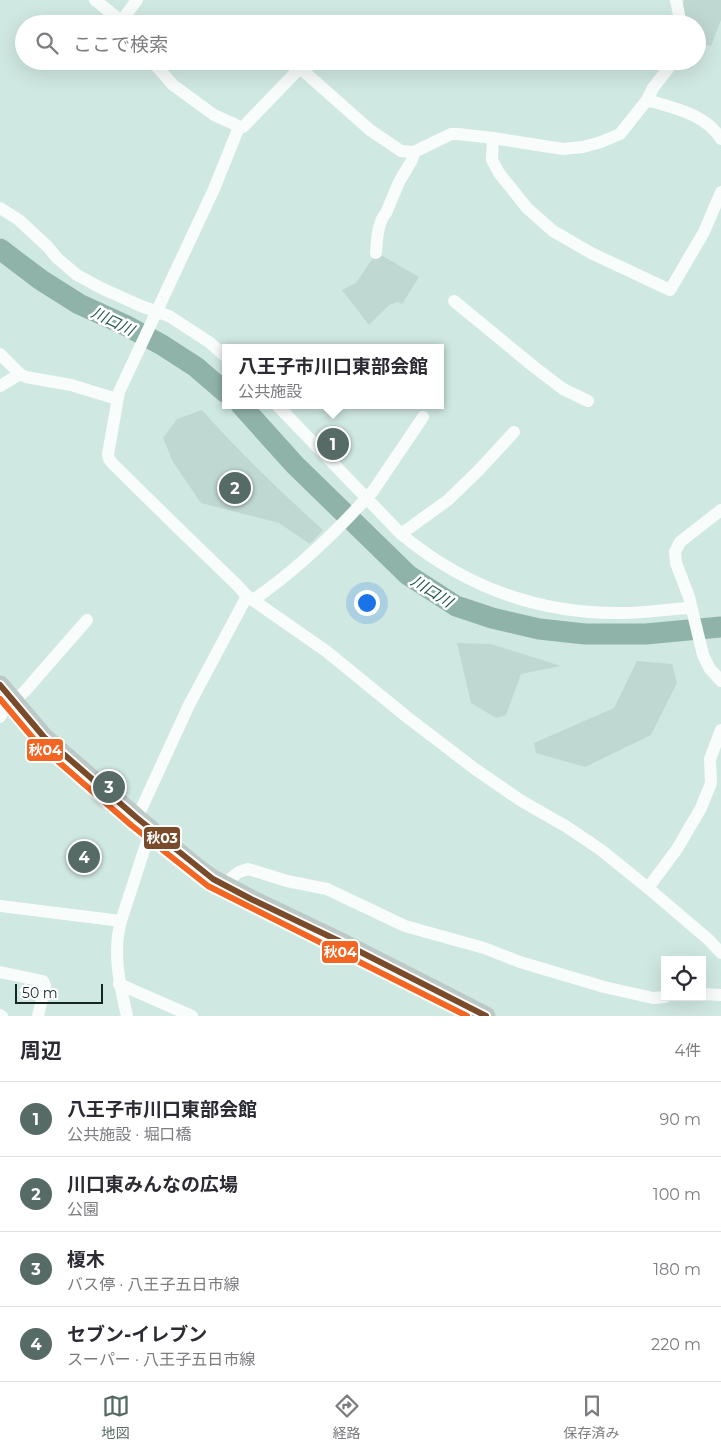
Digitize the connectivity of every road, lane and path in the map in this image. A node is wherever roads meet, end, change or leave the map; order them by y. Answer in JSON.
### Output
{"nodes":[{"id":1,"x":95,"y":0,"type":"edge"},
{"id":2,"x":137,"y":0,"type":"edge"},
{"id":3,"x":676,"y":0,"type":"edge"},
{"id":4,"x":109,"y":4,"type":"edge"},
{"id":5,"x":118,"y":15,"type":"edge"},
{"id":6,"x":127,"y":15,"type":"edge"},
{"id":7,"x":679,"y":15,"type":"edge"},
{"id":8,"x":160,"y":70,"type":"edge"},
{"id":9,"x":298,"y":70,"type":"edge"},
{"id":10,"x":302,"y":70,"type":"edge"},
{"id":11,"x":667,"y":70,"type":"edge"},
{"id":12,"x":647,"y":100,"type":"junction"},
{"id":13,"x":239,"y":127,"type":"junction"},
{"id":14,"x":493,"y":138,"type":"junction"},
{"id":15,"x":721,"y":140,"type":"edge"},
{"id":16,"x":414,"y":152,"type":"junction"},
{"id":17,"x":721,"y":192,"type":"edge"},
{"id":18,"x":0,"y":208,"type":"edge"},
{"id":19,"x":376,"y":254,"type":"dead end"},
{"id":20,"x":454,"y":301,"type":"dead end"},
{"id":21,"x":155,"y":315,"type":"junction"},
{"id":22,"x":222,"y":353,"type":"edge"},
{"id":23,"x":0,"y":354,"type":"edge"},
{"id":24,"x":20,"y":374,"type":"junction"},
{"id":25,"x":0,"y":386,"type":"edge"},
{"id":26,"x":117,"y":398,"type":"junction"},
{"id":27,"x":588,"y":401,"type":"dead end"},
{"id":28,"x":281,"y":409,"type":"edge"},
{"id":29,"x":423,"y":417,"type":"dead end"},
{"id":30,"x":514,"y":432,"type":"dead end"},
{"id":31,"x":365,"y":500,"type":"junction"},
{"id":32,"x":721,"y":510,"type":"edge"},
{"id":33,"x":401,"y":534,"type":"junction"},
{"id":34,"x":250,"y":598,"type":"junction"},
{"id":35,"x":691,"y":609,"type":"junction"},
{"id":36,"x":87,"y":620,"type":"dead end"},
{"id":37,"x":721,"y":681,"type":"edge"},
{"id":38,"x":0,"y":685,"type":"edge"},
{"id":39,"x":14,"y":702,"type":"junction"},
{"id":40,"x":0,"y":717,"type":"edge"},
{"id":41,"x":721,"y":730,"type":"edge"},
{"id":42,"x":144,"y":824,"type":"junction"},
{"id":43,"x":226,"y":886,"type":"junction"},
{"id":44,"x":648,"y":888,"type":"junction"},
{"id":45,"x":0,"y":906,"type":"edge"},
{"id":46,"x":121,"y":921,"type":"junction"},
{"id":47,"x":721,"y":953,"type":"edge"},
{"id":48,"x":0,"y":972,"type":"edge"},
{"id":49,"x":119,"y":984,"type":"junction"},
{"id":50,"x":706,"y":994,"type":"edge"},
{"id":51,"x":721,"y":995,"type":"edge"},
{"id":52,"x":661,"y":997,"type":"edge"},
{"id":53,"x":38,"y":1016,"type":"edge"},
{"id":54,"x":126,"y":1016,"type":"edge"},
{"id":55,"x":192,"y":1016,"type":"edge"},
{"id":56,"x":486,"y":1016,"type":"edge"}],
"edges":[{"from":1,"to":4,"type":"street"},
{"from":2,"to":6,"type":"street"},
{"from":3,"to":7,"type":"street"},
{"from":4,"to":5,"type":"street"},
{"from":8,"to":13,"type":"street"},
{"from":9,"to":13,"type":"street"},
{"from":10,"to":16,"type":"street"},
{"from":11,"to":12,"type":"street"},
{"from":12,"to":14,"type":"street"},
{"from":12,"to":15,"type":"street"},
{"from":13,"to":21,"type":"street"},
{"from":14,"to":16,"type":"street"},
{"from":14,"to":17,"type":"street"},
{"from":16,"to":19,"type":"street"},
{"from":18,"to":21,"type":"street"},
{"from":20,"to":27,"type":"street"},
{"from":21,"to":22,"type":"street"},
{"from":21,"to":26,"type":"street"},
{"from":23,"to":24,"type":"street"},
{"from":24,"to":25,"type":"street"},
{"from":24,"to":26,"type":"street"},
{"from":26,"to":34,"type":"street"},
{"from":28,"to":31,"type":"street"},
{"from":29,"to":31,"type":"street"},
{"from":30,"to":33,"type":"street"},
{"from":31,"to":33,"type":"street"},
{"from":31,"to":34,"type":"street"},
{"from":32,"to":35,"type":"street"},
{"from":33,"to":35,"type":"street"},
{"from":34,"to":42,"type":"street"},
{"from":34,"to":44,"type":"street"},
{"from":35,"to":37,"type":"street"},
{"from":36,"to":39,"type":"street"},
{"from":38,"to":39,"type":"main road"},
{"from":39,"to":40,"type":"street"},
{"from":39,"to":42,"type":"main road"},
{"from":41,"to":44,"type":"street"},
{"from":42,"to":43,"type":"main road"},
{"from":42,"to":46,"type":"street"},
{"from":43,"to":52,"type":"street"},
{"from":43,"to":56,"type":"main road"},
{"from":44,"to":47,"type":"street"},
{"from":45,"to":46,"type":"street"},
{"from":46,"to":49,"type":"street"},
{"from":48,"to":53,"type":"street"},
{"from":49,"to":54,"type":"street"},
{"from":49,"to":55,"type":"street"},
{"from":50,"to":51,"type":"street"}]}
